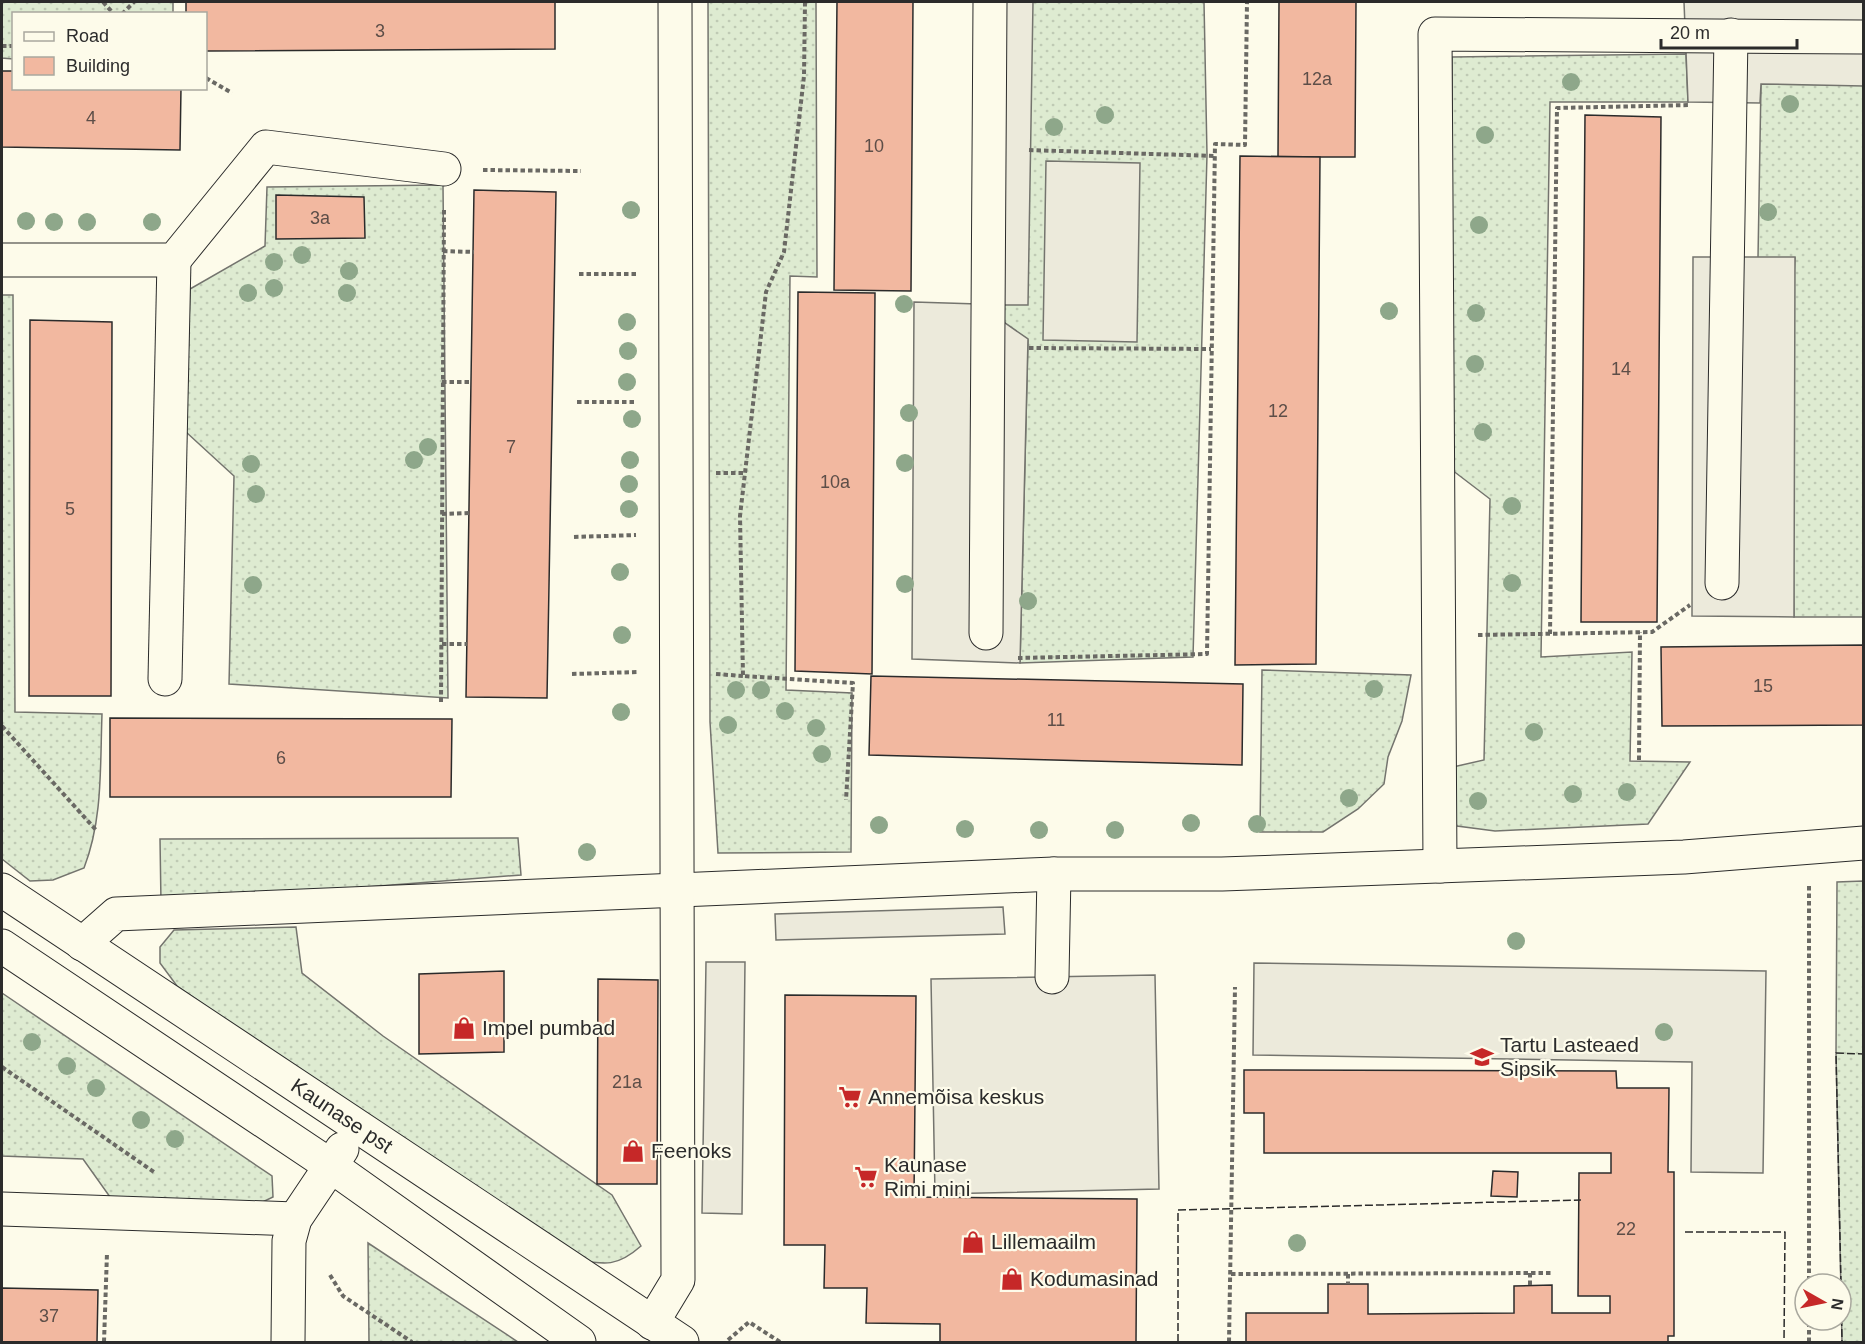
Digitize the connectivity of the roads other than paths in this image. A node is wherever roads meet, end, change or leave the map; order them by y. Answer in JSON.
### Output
{"nodes":[{"id":1,"x":675,"y":2,"type":"edge"},
{"id":2,"x":990,"y":2,"type":"edge"},
{"id":3,"x":1731,"y":35,"type":"junction"},
{"id":4,"x":1863,"y":37,"type":"edge"},
{"id":5,"x":444,"y":169,"type":"road end"},
{"id":6,"x":2,"y":260,"type":"edge"},
{"id":7,"x":174,"y":260,"type":"junction"},
{"id":8,"x":1722,"y":583,"type":"road end"},
{"id":9,"x":986,"y":633,"type":"road end"},
{"id":10,"x":165,"y":679,"type":"dead end"},
{"id":11,"x":1863,"y":843,"type":"edge"},
{"id":12,"x":1440,"y":866,"type":"junction"},
{"id":13,"x":1054,"y":874,"type":"junction"},
{"id":14,"x":2,"y":890,"type":"edge"},
{"id":15,"x":677,"y":890,"type":"junction"},
{"id":16,"x":82,"y":944,"type":"junction"},
{"id":17,"x":2,"y":946,"type":"edge"},
{"id":18,"x":1052,"y":977,"type":"dead end"},
{"id":19,"x":357,"y":1128,"type":"junction"},
{"id":20,"x":331,"y":1166,"type":"junction"},
{"id":21,"x":2,"y":1209,"type":"edge"},
{"id":22,"x":295,"y":1220,"type":"junction"},
{"id":23,"x":652,"y":1323,"type":"junction"},
{"id":24,"x":288,"y":1342,"type":"edge"},
{"id":25,"x":579,"y":1342,"type":"edge"},
{"id":26,"x":682,"y":1342,"type":"edge"}],
"edges":[{"from":1,"to":15,"type":"street"},
{"from":2,"to":9,"type":"street"},
{"from":3,"to":4,"type":"street"},
{"from":3,"to":8,"type":"street"},
{"from":3,"to":12,"type":"street"},
{"from":5,"to":7,"type":"street"},
{"from":6,"to":7,"type":"street"},
{"from":7,"to":10,"type":"street"},
{"from":11,"to":12,"type":"street"},
{"from":12,"to":13,"type":"street"},
{"from":13,"to":15,"type":"street"},
{"from":13,"to":18,"type":"street"},
{"from":14,"to":16,"type":"street","name":"Kaunase pst"},
{"from":15,"to":16,"type":"street"},
{"from":15,"to":23,"type":"street"},
{"from":16,"to":19,"type":"street","name":"Kaunase pst"},
{"from":17,"to":20,"type":"street"},
{"from":19,"to":20,"type":"street"},
{"from":19,"to":23,"type":"street","name":"Kaunase pst"},
{"from":20,"to":22,"type":"street"},
{"from":20,"to":25,"type":"street"},
{"from":21,"to":22,"type":"street"},
{"from":22,"to":24,"type":"street"},
{"from":23,"to":26,"type":"street","name":"Kaunase pst"}]}
